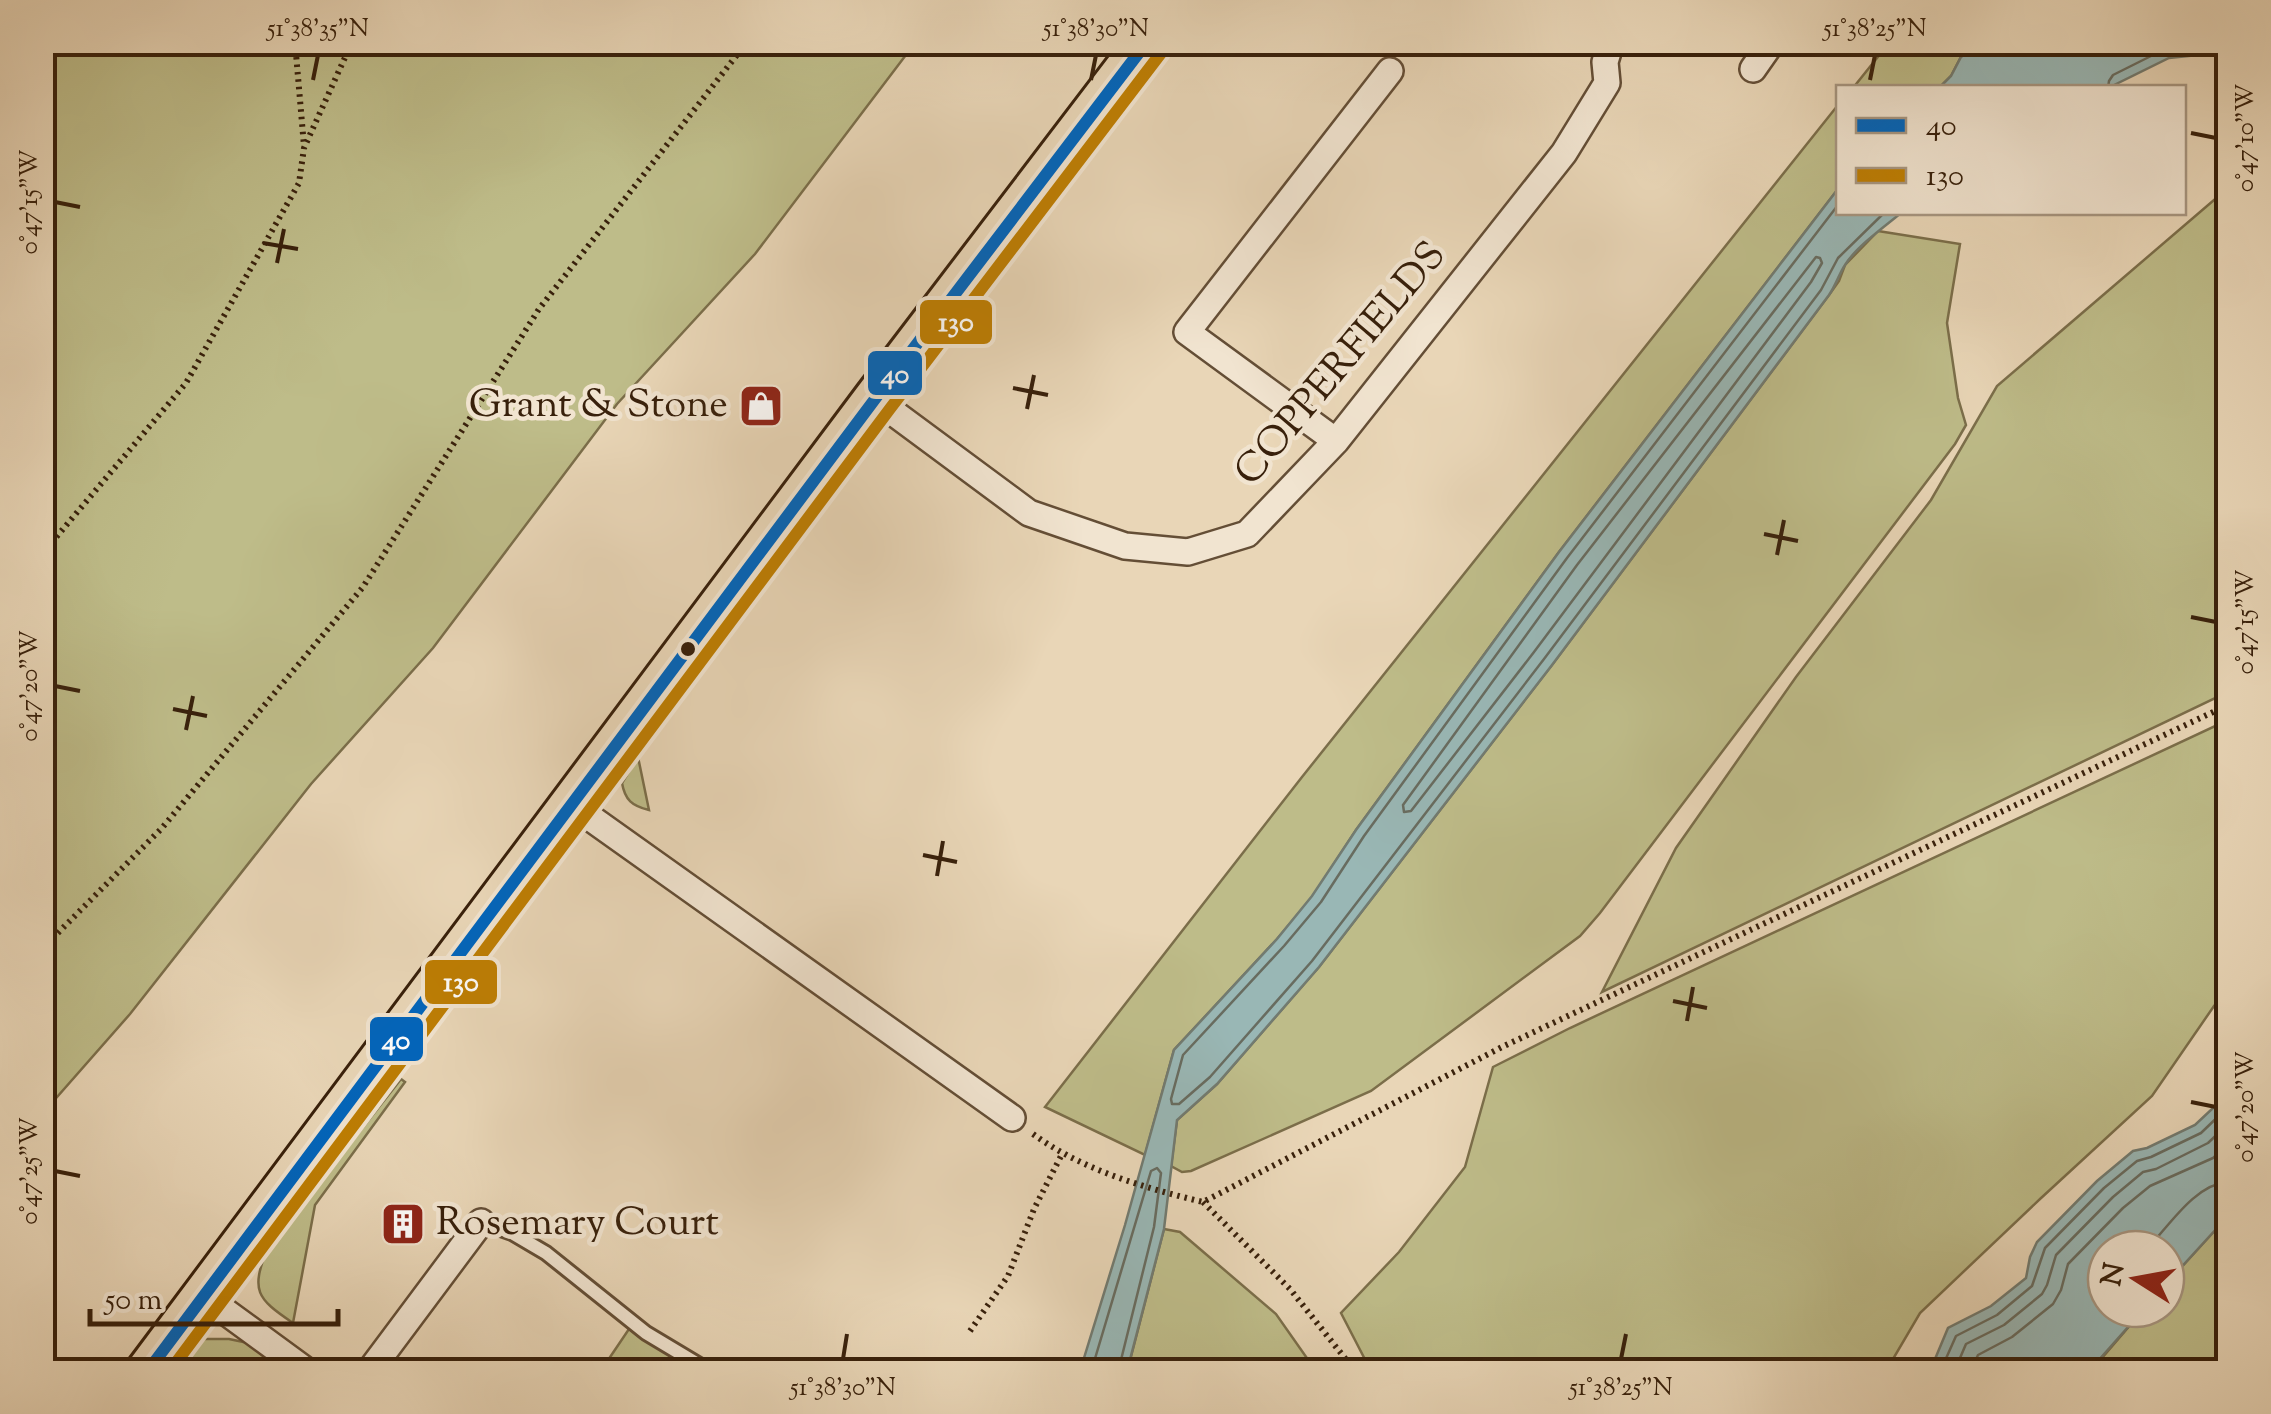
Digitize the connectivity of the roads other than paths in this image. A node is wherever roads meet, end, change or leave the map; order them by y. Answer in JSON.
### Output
{"nodes":[{"id":1,"x":1148,"y":42,"type":"edge"},
{"id":2,"x":1611,"y":42,"type":"edge"},
{"id":3,"x":1772,"y":42,"type":"edge"},
{"id":4,"x":1753,"y":69,"type":"dead end"},
{"id":5,"x":1390,"y":72,"type":"dead end"},
{"id":6,"x":876,"y":399,"type":"junction"},
{"id":7,"x":1336,"y":442,"type":"junction"},
{"id":8,"x":572,"y":804,"type":"junction"},
{"id":9,"x":1012,"y":1118,"type":"road end"},
{"id":10,"x":481,"y":1222,"type":"joint"},
{"id":11,"x":204,"y":1296,"type":"junction"},
{"id":12,"x":147,"y":1372,"type":"edge"},
{"id":13,"x":308,"y":1372,"type":"edge"},
{"id":14,"x":370,"y":1372,"type":"edge"},
{"id":15,"x":711,"y":1372,"type":"edge"}],
"edges":[{"from":1,"to":6,"type":"highway"},
{"from":2,"to":7,"type":"street","name":"COPPERFIELDS"},
{"from":3,"to":4,"type":"street"},
{"from":5,"to":7,"type":"street"},
{"from":6,"to":7,"type":"street","name":"COPPERFIELDS"},
{"from":6,"to":8,"type":"highway"},
{"from":8,"to":9,"type":"street"},
{"from":8,"to":11,"type":"highway"},
{"from":10,"to":14,"type":"street"},
{"from":10,"to":15,"type":"lane"},
{"from":11,"to":12,"type":"highway"},
{"from":11,"to":13,"type":"street"}]}
